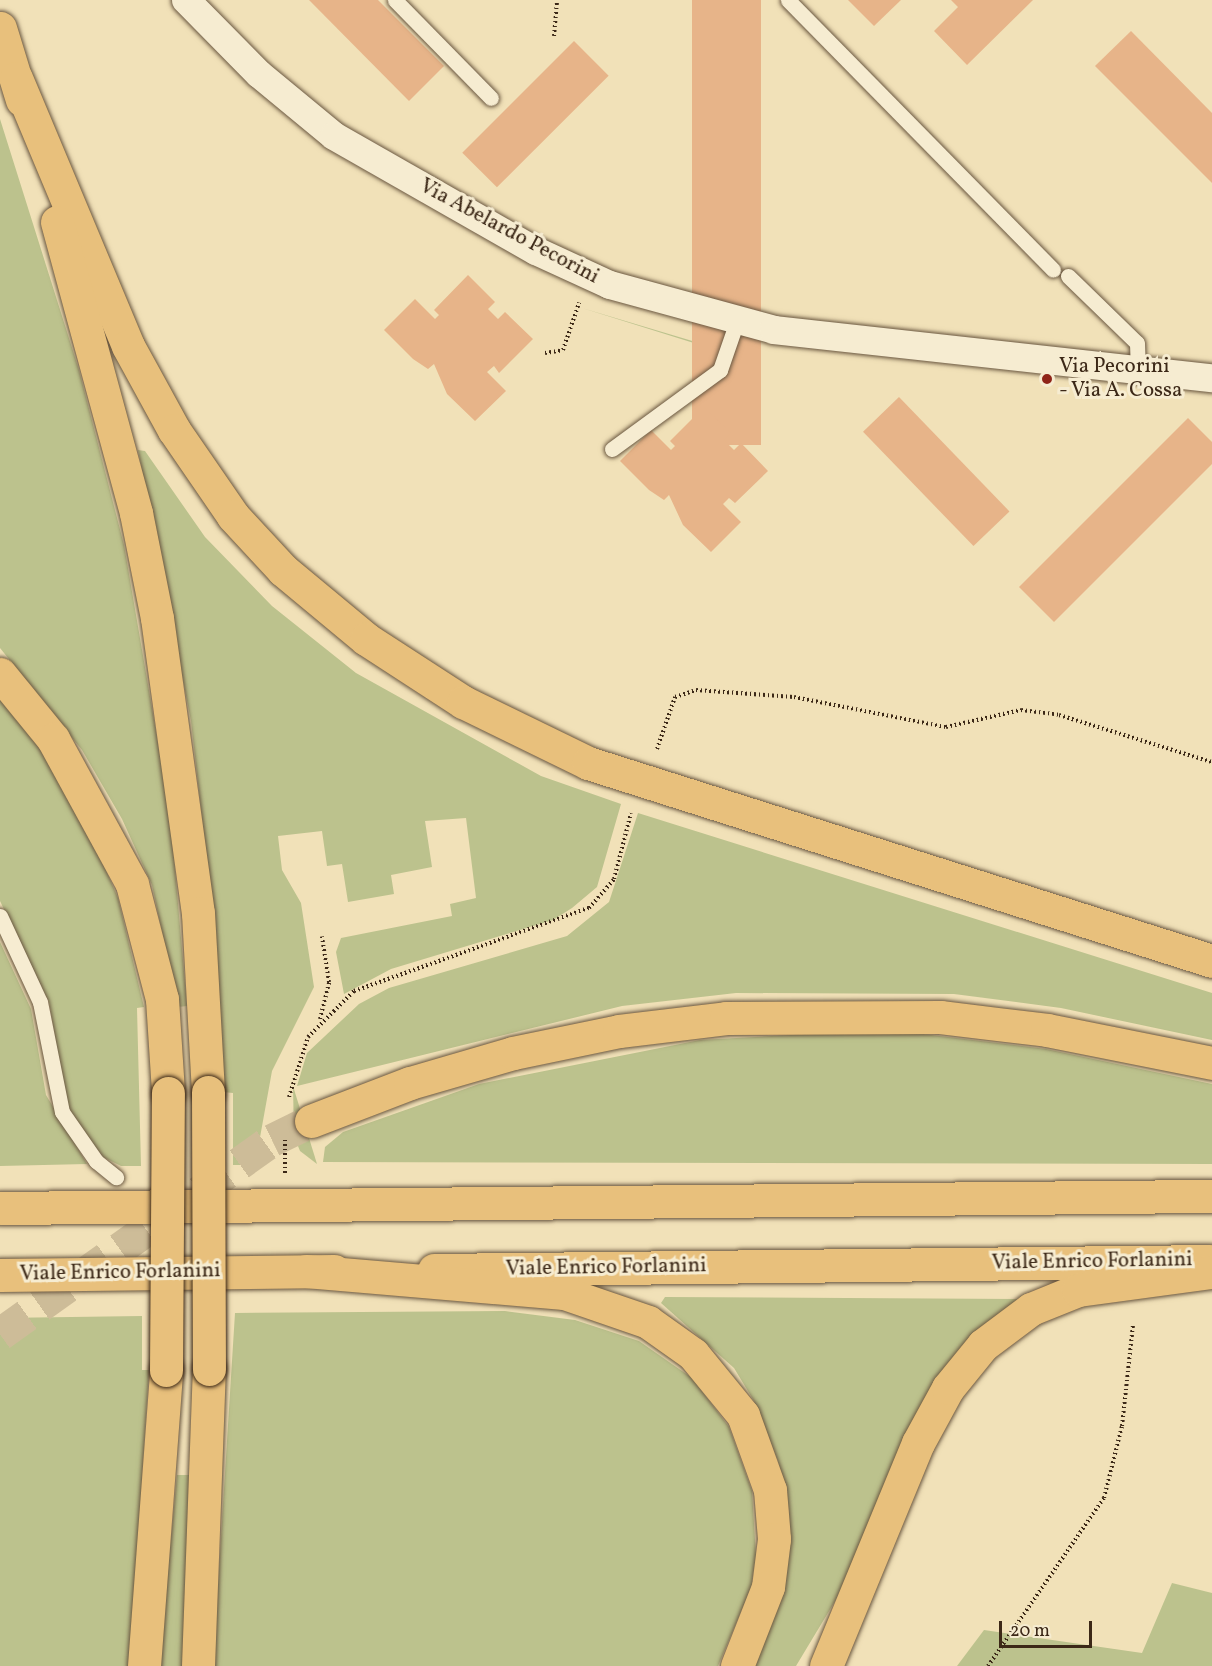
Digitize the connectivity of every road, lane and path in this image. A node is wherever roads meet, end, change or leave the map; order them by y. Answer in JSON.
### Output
{"nodes":[{"id":1,"x":186,"y":0,"type":"edge"},
{"id":2,"x":395,"y":0,"type":"edge"},
{"id":3,"x":556,"y":0,"type":"edge"},
{"id":4,"x":788,"y":0,"type":"edge"},
{"id":5,"x":0,"y":28,"type":"edge"},
{"id":6,"x":554,"y":36,"type":"dead end"},
{"id":7,"x":16,"y":78,"type":"junction"},
{"id":8,"x":491,"y":98,"type":"dead end"},
{"id":9,"x":1053,"y":270,"type":"dead end"},
{"id":10,"x":587,"y":275,"type":"junction"},
{"id":11,"x":1068,"y":276,"type":"dead end"},
{"id":12,"x":737,"y":321,"type":"junction"},
{"id":13,"x":545,"y":353,"type":"dead end"},
{"id":14,"x":1138,"y":370,"type":"junction"},
{"id":15,"x":1212,"y":378,"type":"edge"},
{"id":16,"x":612,"y":449,"type":"dead end"},
{"id":17,"x":0,"y":674,"type":"edge"},
{"id":18,"x":657,"y":749,"type":"dead end"},
{"id":19,"x":1212,"y":762,"type":"edge"},
{"id":20,"x":631,"y":813,"type":"dead end"},
{"id":21,"x":0,"y":916,"type":"edge"},
{"id":22,"x":322,"y":937,"type":"dead end"},
{"id":23,"x":1212,"y":961,"type":"edge"},
{"id":24,"x":320,"y":1020,"type":"junction"},
{"id":25,"x":1212,"y":1064,"type":"edge"},
{"id":26,"x":295,"y":1118,"type":"junction"},
{"id":27,"x":285,"y":1176,"type":"dead end"},
{"id":28,"x":116,"y":1177,"type":"dead end"},
{"id":29,"x":1212,"y":1196,"type":"edge"},
{"id":30,"x":0,"y":1208,"type":"edge"},
{"id":31,"x":1212,"y":1261,"type":"edge"},
{"id":32,"x":306,"y":1271,"type":"junction"},
{"id":33,"x":1212,"y":1272,"type":"edge"},
{"id":34,"x":0,"y":1275,"type":"edge"},
{"id":35,"x":1133,"y":1325,"type":"dead end"},
{"id":36,"x":864,"y":1579,"type":"junction"},
{"id":37,"x":144,"y":1666,"type":"edge"},
{"id":38,"x":198,"y":1666,"type":"edge"},
{"id":39,"x":737,"y":1666,"type":"edge"},
{"id":40,"x":818,"y":1666,"type":"edge"},
{"id":41,"x":826,"y":1666,"type":"edge"},
{"id":42,"x":988,"y":1666,"type":"edge"}],
"edges":[{"from":1,"to":10,"type":"street","name":"Via Abelardo Pecorini"},
{"from":2,"to":8,"type":"lane"},
{"from":3,"to":6,"type":"path"},
{"from":4,"to":9,"type":"lane"},
{"from":5,"to":7,"type":"main road"},
{"from":7,"to":23,"type":"main road"},
{"from":7,"to":38,"type":"main road","bridge":true},
{"from":10,"to":12,"type":"street","name":"Via Abelardo Pecorini"},
{"from":10,"to":13,"type":"path"},
{"from":11,"to":14,"type":"lane"},
{"from":12,"to":14,"type":"street","name":"Via Abelardo Pecorini"},
{"from":12,"to":16,"type":"lane"},
{"from":14,"to":15,"type":"street","name":"Via Abelardo Pecorini"},
{"from":17,"to":37,"type":"main road","bridge":true},
{"from":18,"to":19,"type":"path"},
{"from":20,"to":24,"type":"path"},
{"from":21,"to":28,"type":"lane"},
{"from":22,"to":24,"type":"path"},
{"from":24,"to":26,"type":"path"},
{"from":25,"to":26,"type":"main road"},
{"from":26,"to":27,"type":"path"},
{"from":29,"to":30,"type":"main road"},
{"from":31,"to":32,"type":"main road","name":"Viale Enrico Forlanini"},
{"from":32,"to":34,"type":"main road","name":"Viale Enrico Forlanini"},
{"from":32,"to":39,"type":"main road"},
{"from":33,"to":36,"type":"main road"},
{"from":35,"to":42,"type":"path"},
{"from":36,"to":40,"type":"main road"},
{"from":36,"to":41,"type":"main road"}]}
